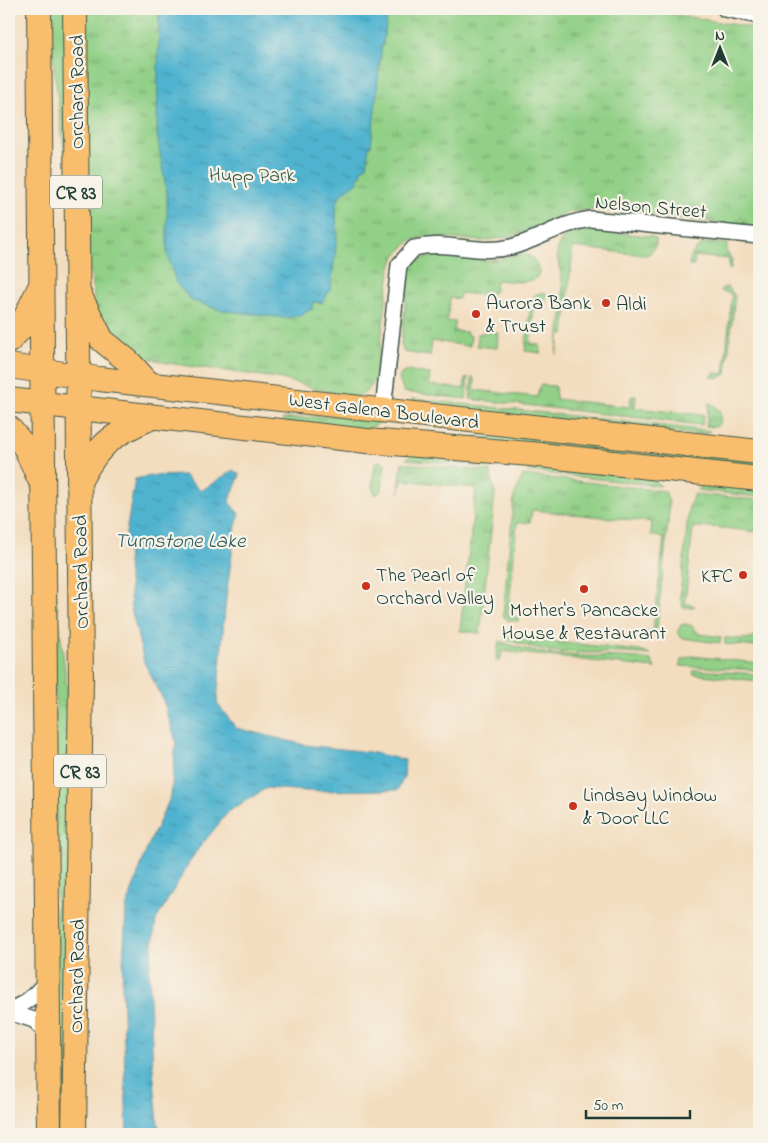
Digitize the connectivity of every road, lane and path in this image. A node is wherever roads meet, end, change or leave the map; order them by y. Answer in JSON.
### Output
{"nodes":[{"id":1,"x":39,"y":9,"type":"edge"},
{"id":2,"x":75,"y":9,"type":"edge"},
{"id":3,"x":725,"y":9,"type":"edge"},
{"id":4,"x":759,"y":16,"type":"edge"},
{"id":5,"x":759,"y":236,"type":"edge"},
{"id":6,"x":42,"y":281,"type":"junction"},
{"id":7,"x":77,"y":289,"type":"junction"},
{"id":8,"x":9,"y":341,"type":"edge"},
{"id":9,"x":9,"y":366,"type":"edge"},
{"id":10,"x":43,"y":370,"type":"junction"},
{"id":11,"x":78,"y":375,"type":"junction"},
{"id":12,"x":149,"y":384,"type":"junction"},
{"id":13,"x":9,"y":400,"type":"edge"},
{"id":14,"x":44,"y":405,"type":"junction"},
{"id":15,"x":78,"y":409,"type":"junction"},
{"id":16,"x":383,"y":410,"type":"junction"},
{"id":17,"x":150,"y":418,"type":"junction"},
{"id":18,"x":462,"y":419,"type":"junction"},
{"id":19,"x":9,"y":428,"type":"edge"},
{"id":20,"x":367,"y":441,"type":"junction"},
{"id":21,"x":759,"y":452,"type":"edge"},
{"id":22,"x":759,"y":479,"type":"edge"},
{"id":23,"x":78,"y":484,"type":"junction"},
{"id":24,"x":43,"y":486,"type":"junction"},
{"id":25,"x":47,"y":981,"type":"junction"},
{"id":26,"x":9,"y":1011,"type":"edge"},
{"id":27,"x":48,"y":1034,"type":"junction"},
{"id":28,"x":49,"y":1134,"type":"edge"},
{"id":29,"x":74,"y":1134,"type":"edge"}],
"edges":[{"from":1,"to":6,"type":"main road","name":"Orchard Road","number":"CR 83"},
{"from":2,"to":7,"type":"main road","name":"Orchard Road","number":"CR 83"},
{"from":3,"to":4,"type":"street"},
{"from":5,"to":16,"type":"street","name":"Nelson Street"},
{"from":6,"to":8,"type":"main road"},
{"from":6,"to":10,"type":"main road","name":"Orchard Road","number":"CR 83"},
{"from":7,"to":11,"type":"main road","name":"Orchard Road","number":"CR 83"},
{"from":7,"to":12,"type":"main road"},
{"from":9,"to":10,"type":"main road","name":"West Galena Boulevard"},
{"from":10,"to":11,"type":"main road","name":"West Galena Boulevard"},
{"from":10,"to":14,"type":"main road","name":"Orchard Road","number":"CR 83"},
{"from":11,"to":12,"type":"main road","name":"West Galena Boulevard"},
{"from":11,"to":15,"type":"main road","name":"Orchard Road","number":"CR 83"},
{"from":12,"to":16,"type":"main road","name":"West Galena Boulevard"},
{"from":13,"to":14,"type":"main road","name":"West Galena Boulevard"},
{"from":14,"to":15,"type":"main road","name":"West Galena Boulevard"},
{"from":14,"to":24,"type":"main road","name":"Orchard Road","number":"CR 83"},
{"from":15,"to":17,"type":"main road","name":"West Galena Boulevard"},
{"from":15,"to":23,"type":"main road","name":"Orchard Road","number":"CR 83"},
{"from":16,"to":18,"type":"main road","name":"West Galena Boulevard"},
{"from":17,"to":20,"type":"main road","name":"West Galena Boulevard"},
{"from":17,"to":23,"type":"main road"},
{"from":18,"to":20,"type":"main road"},
{"from":18,"to":21,"type":"main road","name":"West Galena Boulevard"},
{"from":19,"to":24,"type":"main road"},
{"from":20,"to":22,"type":"main road","name":"West Galena Boulevard"},
{"from":23,"to":29,"type":"main road","name":"Orchard Road","number":"CR 83"},
{"from":24,"to":25,"type":"main road","name":"Orchard Road","number":"CR 83"},
{"from":25,"to":26,"type":"street"},
{"from":25,"to":27,"type":"main road","name":"Orchard Road","number":"CR 83"},
{"from":26,"to":27,"type":"street"},
{"from":27,"to":28,"type":"main road","name":"Orchard Road","number":"CR 83"}]}
